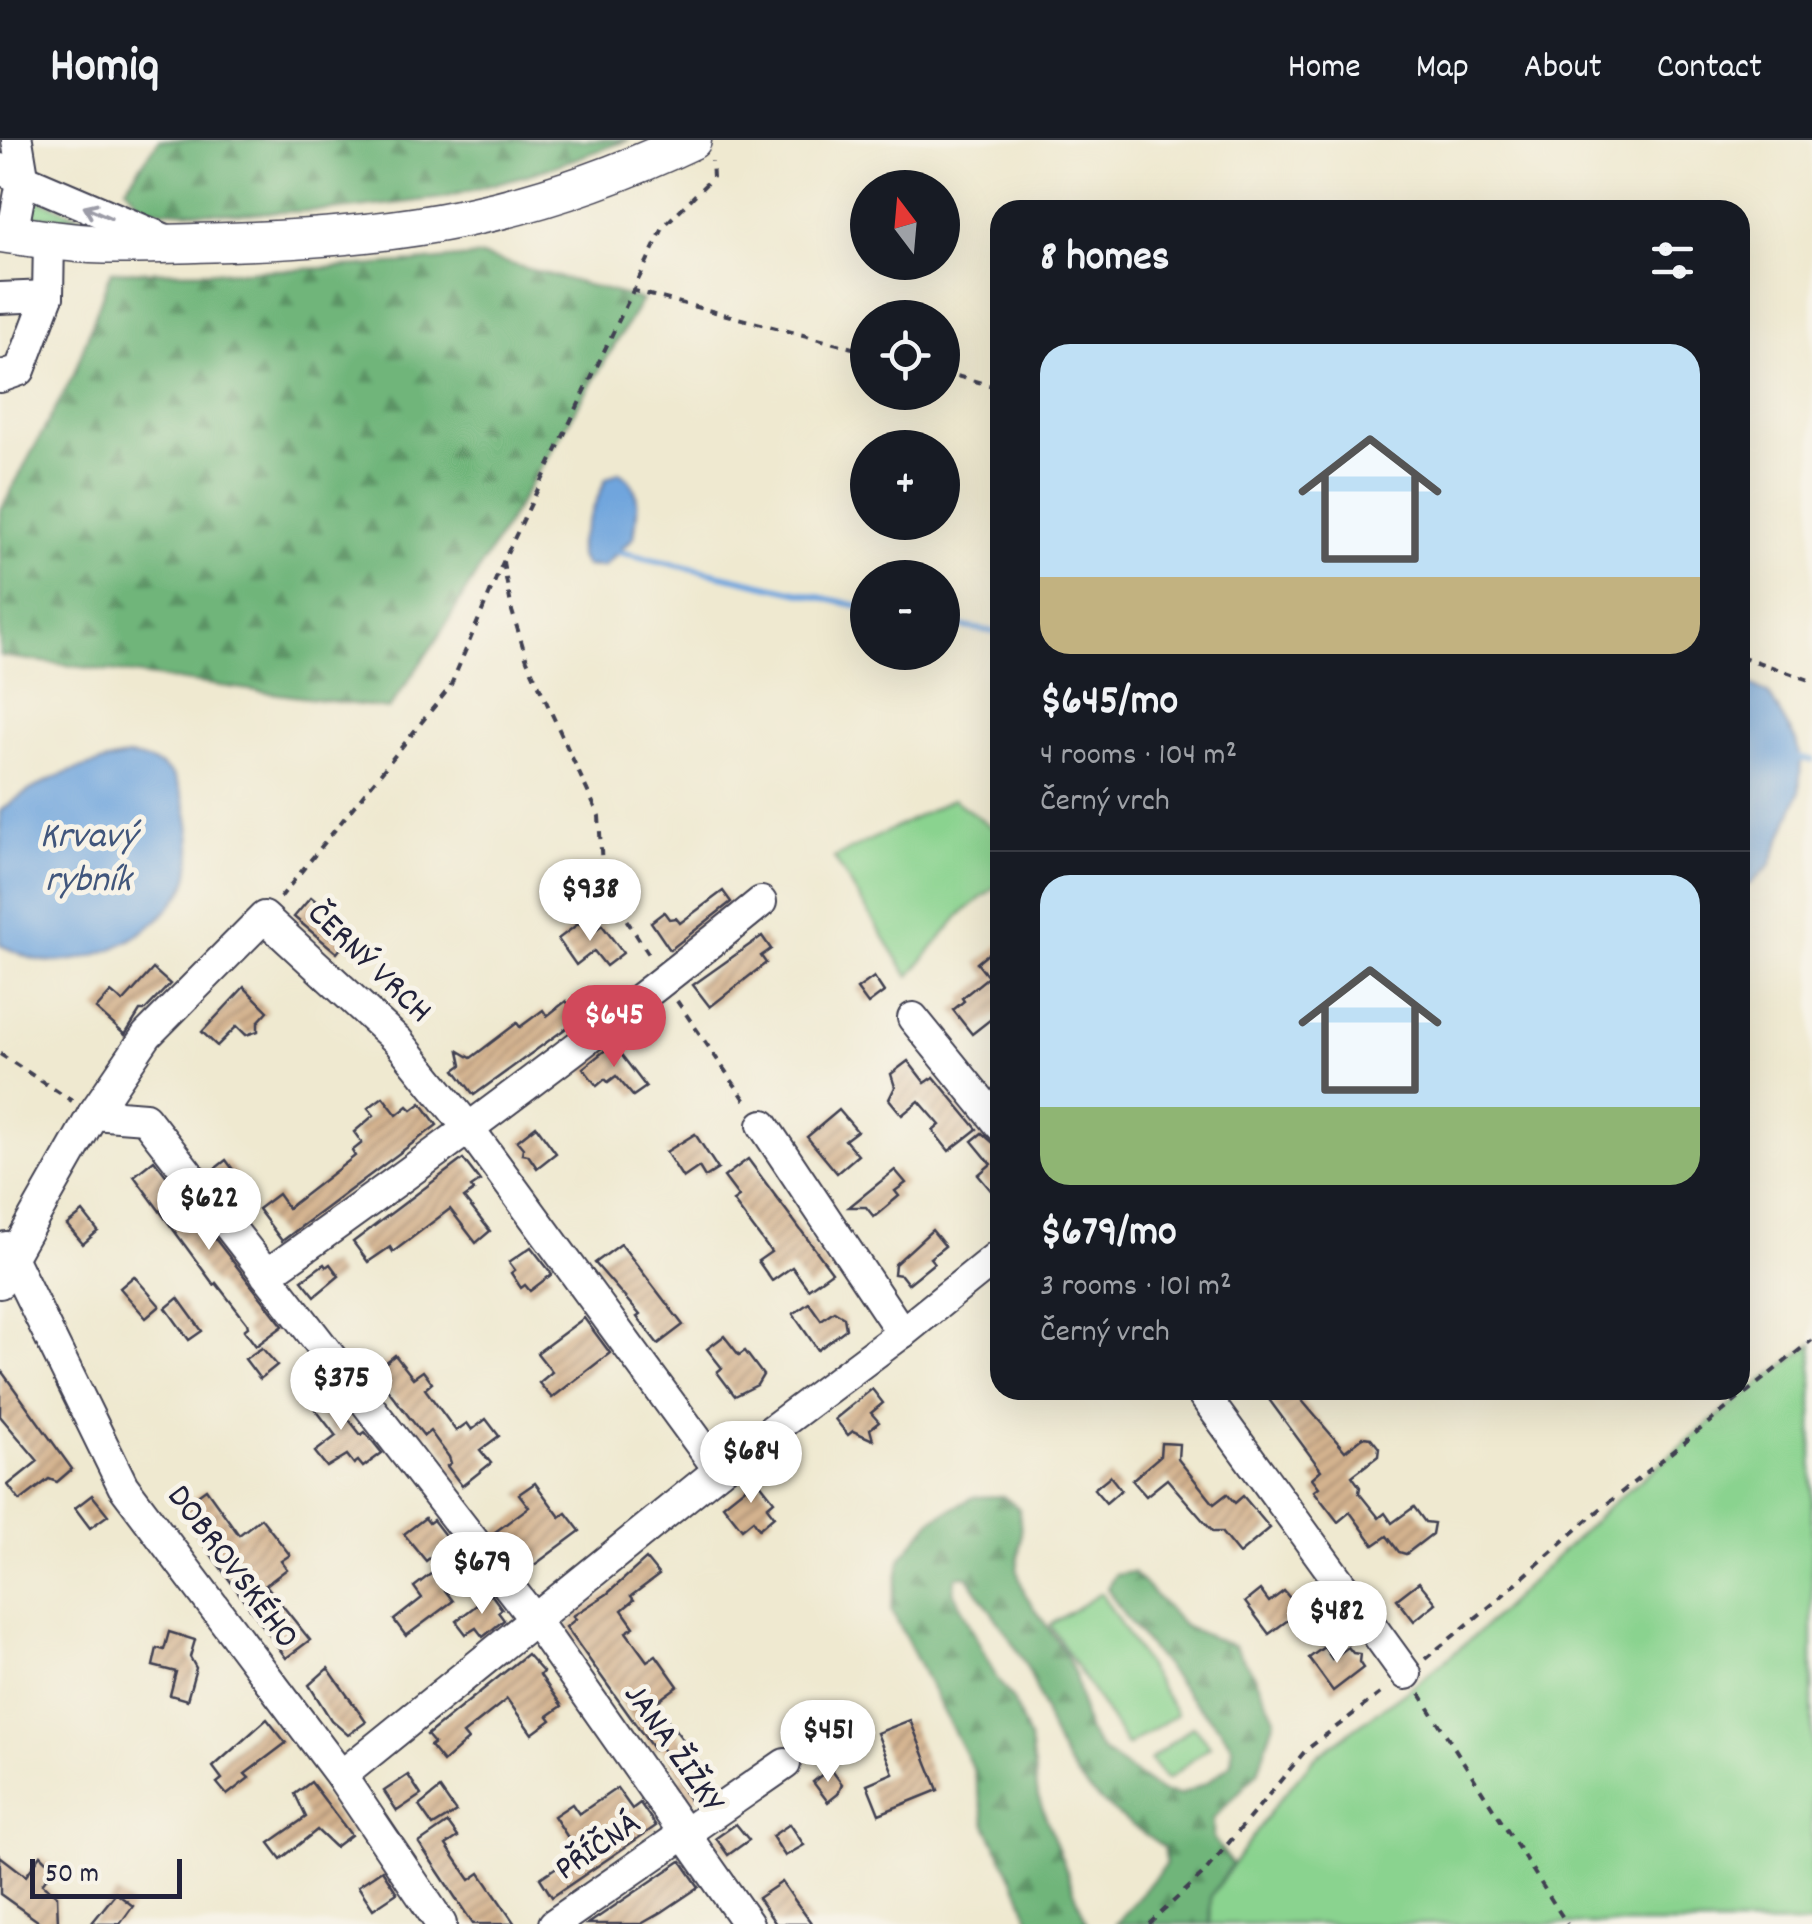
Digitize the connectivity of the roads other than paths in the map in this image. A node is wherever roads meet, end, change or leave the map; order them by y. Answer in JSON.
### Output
{"nodes":[{"id":1,"x":17,"y":140,"type":"edge"},
{"id":2,"x":702,"y":149,"type":"edge"},
{"id":3,"x":12,"y":173,"type":"edge"},
{"id":4,"x":6,"y":234,"type":"edge"},
{"id":5,"x":49,"y":239,"type":"junction"},
{"id":6,"x":174,"y":243,"type":"junction"},
{"id":7,"x":48,"y":296,"type":"junction"},
{"id":8,"x":0,"y":298,"type":"edge"},
{"id":9,"x":0,"y":378,"type":"edge"},
{"id":10,"x":762,"y":902,"type":"dead end"},
{"id":11,"x":913,"y":1018,"type":"dead end"},
{"id":12,"x":990,"y":1113,"type":"edge"},
{"id":13,"x":93,"y":1114,"type":"junction"},
{"id":14,"x":763,"y":1126,"type":"road end"},
{"id":15,"x":470,"y":1130,"type":"junction"},
{"id":16,"x":4,"y":1259,"type":"edge"},
{"id":17,"x":990,"y":1262,"type":"edge"},
{"id":18,"x":266,"y":1275,"type":"junction"},
{"id":19,"x":902,"y":1333,"type":"junction"},
{"id":20,"x":1207,"y":1400,"type":"edge"},
{"id":21,"x":719,"y":1470,"type":"junction"},
{"id":22,"x":534,"y":1618,"type":"junction"},
{"id":23,"x":1406,"y":1674,"type":"road end"},
{"id":24,"x":785,"y":1764,"type":"dead end"},
{"id":25,"x":341,"y":1776,"type":"junction"},
{"id":26,"x":686,"y":1834,"type":"junction"},
{"id":27,"x":441,"y":1924,"type":"edge"},
{"id":28,"x":554,"y":1924,"type":"edge"},
{"id":29,"x":748,"y":1924,"type":"edge"}],
"edges":[{"from":1,"to":3,"type":"street"},
{"from":2,"to":6,"type":"main road"},
{"from":3,"to":4,"type":"street"},
{"from":6,"to":3,"type":"street","one_way":true},
{"from":4,"to":5,"type":"main road"},
{"from":5,"to":6,"type":"main road"},
{"from":5,"to":7,"type":"street"},
{"from":7,"to":8,"type":"street"},
{"from":7,"to":9,"type":"street"},
{"from":10,"to":15,"type":"street"},
{"from":11,"to":12,"type":"street"},
{"from":13,"to":15,"type":"street","name":"ČERNÝ VRCH"},
{"from":13,"to":16,"type":"street","name":"ČERNÝ VRCH"},
{"from":13,"to":18,"type":"street"},
{"from":14,"to":19,"type":"street"},
{"from":15,"to":18,"type":"street"},
{"from":15,"to":21,"type":"street","name":"ČERNÝ VRCH"},
{"from":16,"to":25,"type":"street","name":"DOBROVSKÉHO"},
{"from":17,"to":19,"type":"street"},
{"from":18,"to":22,"type":"street"},
{"from":19,"to":21,"type":"street"},
{"from":20,"to":23,"type":"street"},
{"from":21,"to":22,"type":"street"},
{"from":22,"to":25,"type":"street"},
{"from":22,"to":26,"type":"street","name":"JANA ŽIŽKY"},
{"from":24,"to":26,"type":"street","name":"PŘÍČNÁ"},
{"from":25,"to":27,"type":"street","name":"DOBROVSKÉHO"},
{"from":26,"to":28,"type":"street","name":"PŘÍČNÁ"},
{"from":26,"to":29,"type":"street","name":"JANA ŽIŽKY"}]}
